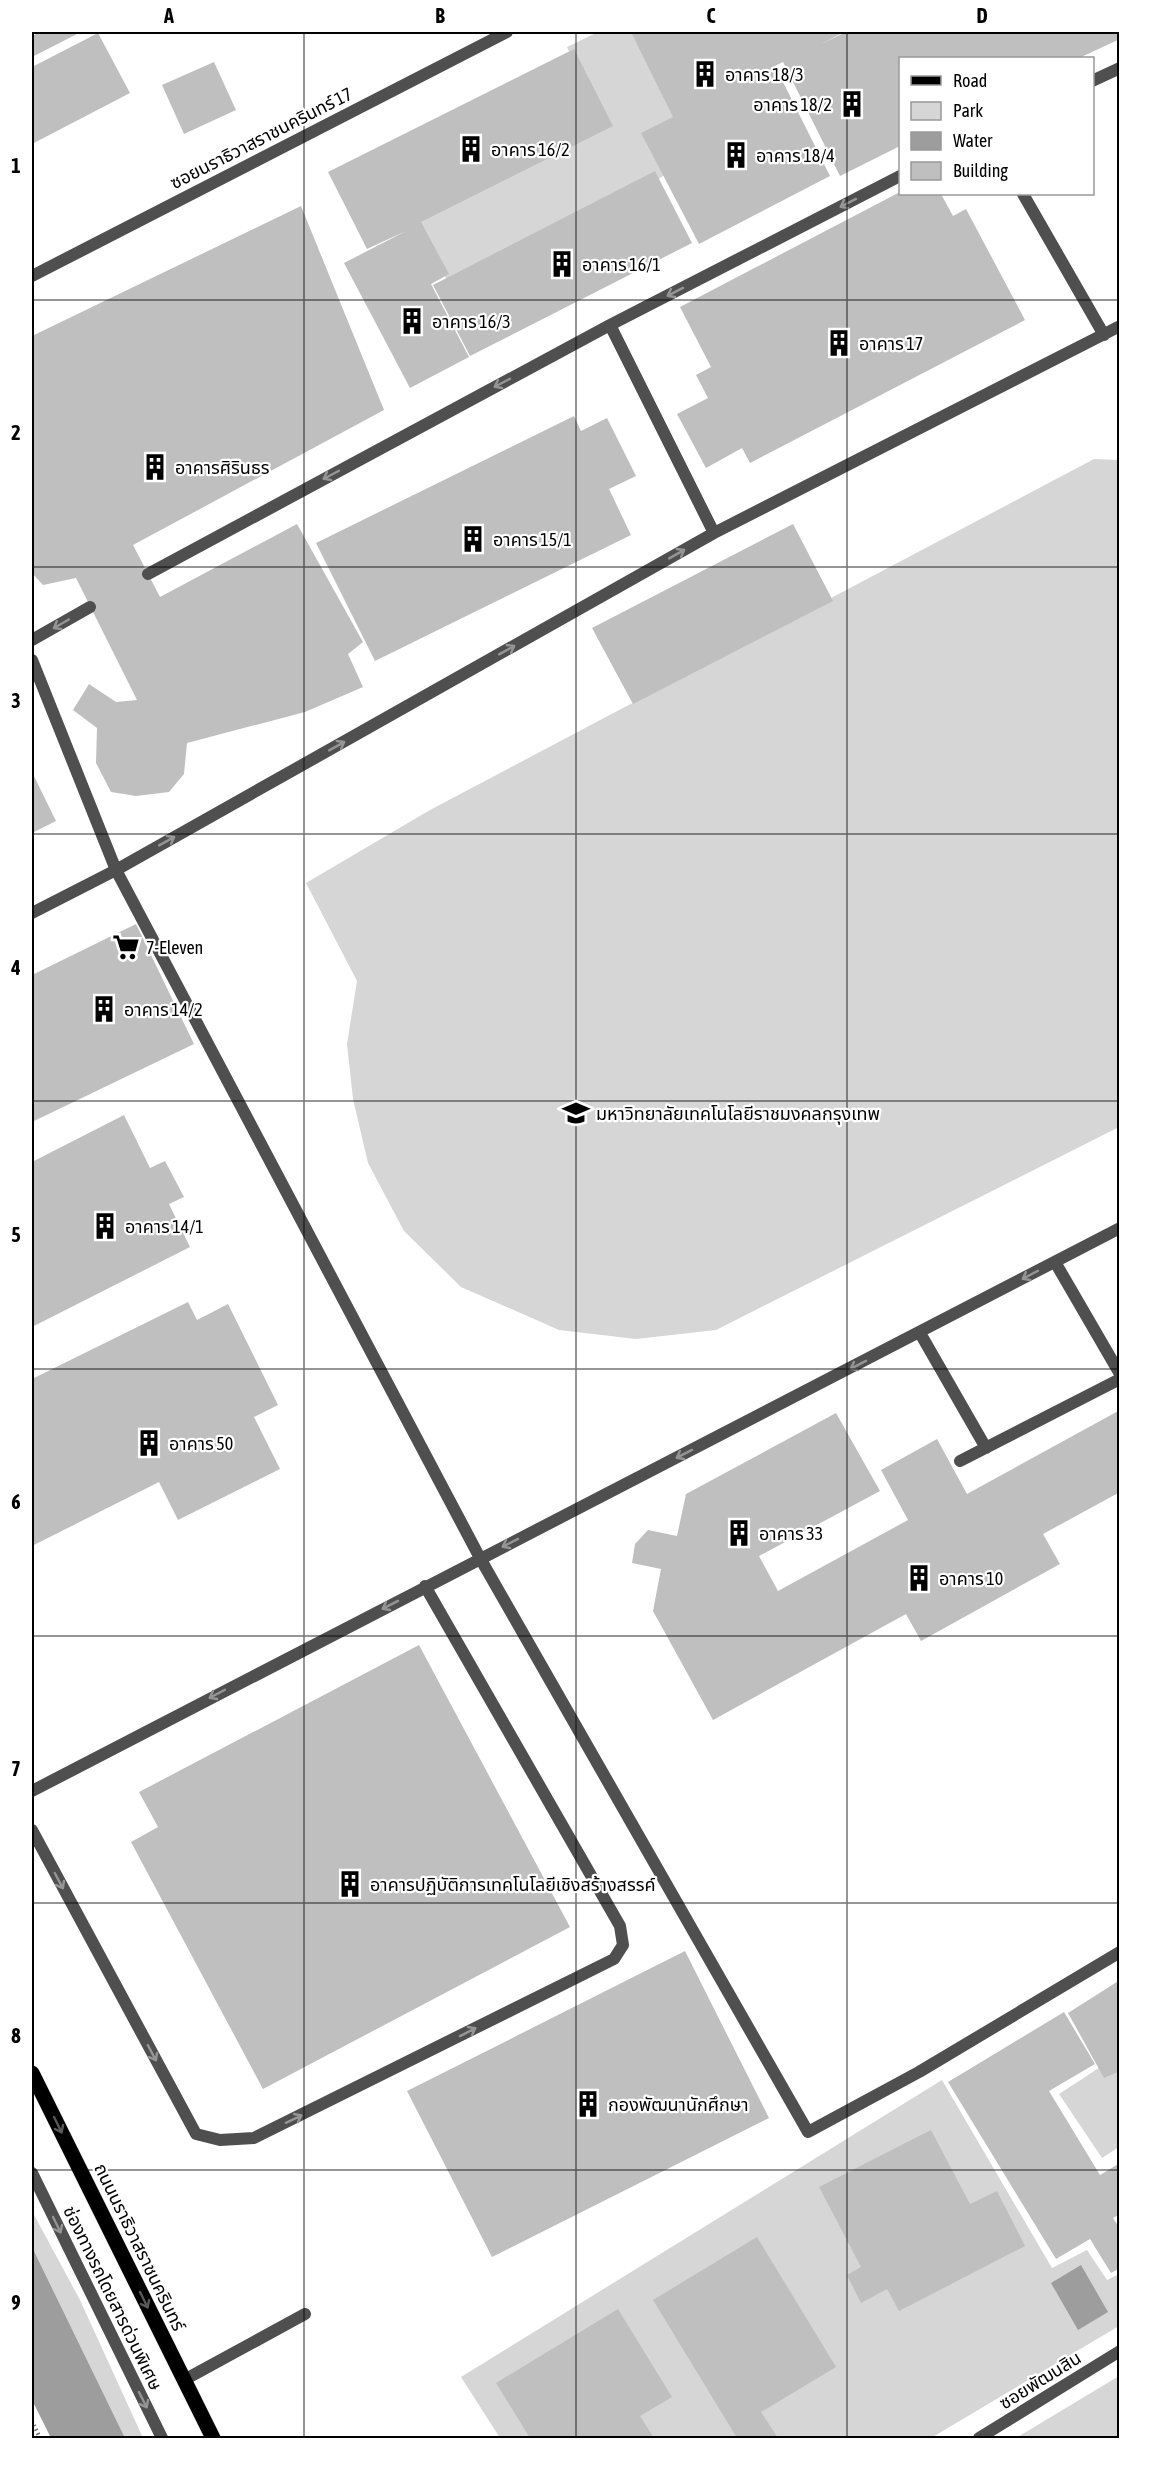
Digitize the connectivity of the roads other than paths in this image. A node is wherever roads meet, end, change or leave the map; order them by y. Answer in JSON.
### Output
{"nodes":[{"id":1,"x":507,"y":32,"type":"edge"},
{"id":2,"x":1119,"y":68,"type":"edge"},
{"id":3,"x":1094,"y":80,"type":"edge"},
{"id":4,"x":899,"y":177,"type":"edge"},
{"id":5,"x":1024,"y":195,"type":"edge"},
{"id":6,"x":32,"y":276,"type":"edge"},
{"id":7,"x":610,"y":325,"type":"junction"},
{"id":8,"x":1119,"y":326,"type":"edge"},
{"id":9,"x":1104,"y":335,"type":"junction"},
{"id":10,"x":714,"y":533,"type":"junction"},
{"id":11,"x":148,"y":574,"type":"dead end"},
{"id":12,"x":90,"y":607,"type":"dead end"},
{"id":13,"x":32,"y":640,"type":"edge"},
{"id":14,"x":32,"y":660,"type":"edge"},
{"id":15,"x":116,"y":870,"type":"junction"},
{"id":16,"x":32,"y":914,"type":"edge"},
{"id":17,"x":1119,"y":1228,"type":"edge"},
{"id":18,"x":1055,"y":1262,"type":"junction"},
{"id":19,"x":920,"y":1333,"type":"junction"},
{"id":20,"x":1119,"y":1374,"type":"edge"},
{"id":21,"x":1119,"y":1379,"type":"edge"},
{"id":22,"x":986,"y":1448,"type":"junction"},
{"id":23,"x":960,"y":1461,"type":"dead end"},
{"id":24,"x":480,"y":1558,"type":"junction"},
{"id":25,"x":425,"y":1586,"type":"junction"},
{"id":26,"x":32,"y":1791,"type":"edge"},
{"id":27,"x":32,"y":1830,"type":"edge"},
{"id":28,"x":1119,"y":1952,"type":"edge"},
{"id":29,"x":32,"y":2073,"type":"edge"},
{"id":30,"x":32,"y":2173,"type":"edge"},
{"id":31,"x":305,"y":2314,"type":"dead end"},
{"id":32,"x":1119,"y":2351,"type":"edge"},
{"id":33,"x":184,"y":2380,"type":"junction"},
{"id":34,"x":162,"y":2439,"type":"edge"},
{"id":35,"x":213,"y":2439,"type":"edge"},
{"id":36,"x":979,"y":2439,"type":"edge"}],
"edges":[{"from":1,"to":6,"type":"street","name":"ซอยนราธิวาสราชนครินทร์ 17"},
{"from":2,"to":3,"type":"street"},
{"from":4,"to":7,"type":"street","one_way":true},
{"from":5,"to":9,"type":"street"},
{"from":7,"to":10,"type":"street"},
{"from":7,"to":11,"type":"street","one_way":true},
{"from":8,"to":9,"type":"street"},
{"from":9,"to":10,"type":"street"},
{"from":15,"to":10,"type":"street","one_way":true},
{"from":12,"to":13,"type":"street","one_way":true},
{"from":14,"to":15,"type":"street"},
{"from":15,"to":16,"type":"street"},
{"from":15,"to":24,"type":"street"},
{"from":17,"to":18,"type":"street"},
{"from":18,"to":19,"type":"street","one_way":true},
{"from":18,"to":20,"type":"street"},
{"from":19,"to":22,"type":"street"},
{"from":19,"to":24,"type":"street","one_way":true},
{"from":21,"to":22,"type":"street"},
{"from":22,"to":23,"type":"street"},
{"from":24,"to":25,"type":"street"},
{"from":24,"to":28,"type":"street"},
{"from":25,"to":26,"type":"street","one_way":true},
{"from":27,"to":25,"type":"street","one_way":true},
{"from":29,"to":33,"type":"main road","name":"ถนนนราธิวาสราชนครินทร์","one_way":true},
{"from":30,"to":34,"type":"street","name":"ช่องทางรถโดยสารด่วนพิเศษ","one_way":true},
{"from":31,"to":33,"type":"street"},
{"from":32,"to":36,"type":"street","name":"ซอยพัฒนสิน"},
{"from":33,"to":35,"type":"main road","name":"ถนนนราธิวาสราชนครินทร์"}]}
